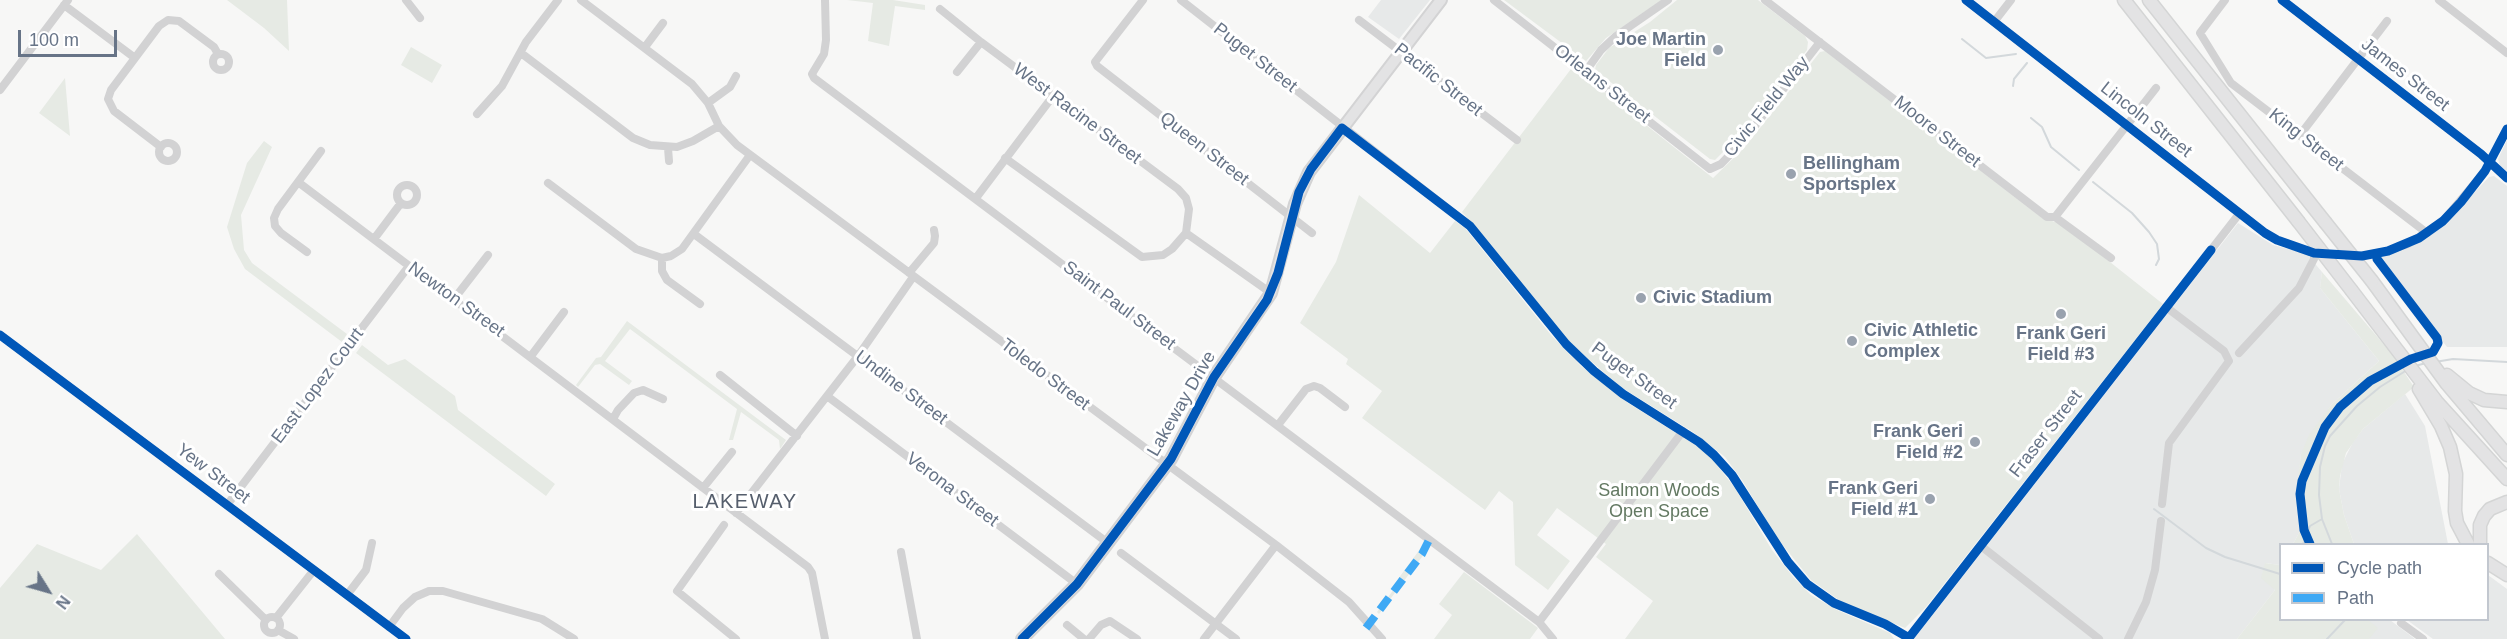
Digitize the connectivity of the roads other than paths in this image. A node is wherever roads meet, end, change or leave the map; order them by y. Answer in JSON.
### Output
{"nodes":[{"id":1,"x":406,"y":0,"type":"edge"},
{"id":2,"x":558,"y":0,"type":"edge"},
{"id":3,"x":581,"y":0,"type":"edge"},
{"id":4,"x":825,"y":0,"type":"edge"},
{"id":5,"x":1143,"y":0,"type":"edge"},
{"id":6,"x":1181,"y":0,"type":"edge"},
{"id":7,"x":1441,"y":0,"type":"edge"},
{"id":8,"x":1494,"y":0,"type":"edge"},
{"id":9,"x":1668,"y":0,"type":"edge"},
{"id":10,"x":1766,"y":0,"type":"edge"},
{"id":11,"x":1966,"y":0,"type":"edge"},
{"id":12,"x":2011,"y":0,"type":"edge"},
{"id":13,"x":2124,"y":0,"type":"edge"},
{"id":14,"x":2149,"y":0,"type":"edge"},
{"id":15,"x":2225,"y":0,"type":"edge"},
{"id":16,"x":2282,"y":0,"type":"edge"},
{"id":17,"x":2439,"y":0,"type":"edge"},
{"id":18,"x":66,"y":2,"type":"edge"},
{"id":19,"x":940,"y":9,"type":"dead end"},
{"id":20,"x":420,"y":18,"type":"dead end"},
{"id":21,"x":1359,"y":20,"type":"dead end"},
{"id":22,"x":2388,"y":21,"type":"dead end"},
{"id":23,"x":1994,"y":22,"type":"junction"},
{"id":24,"x":663,"y":23,"type":"dead end"},
{"id":25,"x":981,"y":42,"type":"junction"},
{"id":26,"x":1820,"y":42,"type":"junction"},
{"id":27,"x":645,"y":48,"type":"junction"},
{"id":28,"x":1401,"y":51,"type":"junction"},
{"id":29,"x":520,"y":52,"type":"junction"},
{"id":30,"x":2507,"y":53,"type":"edge"},
{"id":31,"x":218,"y":54,"type":"dead end"},
{"id":32,"x":135,"y":58,"type":"junction"},
{"id":33,"x":2358,"y":59,"type":"junction"},
{"id":34,"x":1586,"y":71,"type":"junction"},
{"id":35,"x":957,"y":72,"type":"dead end"},
{"id":36,"x":736,"y":76,"type":"dead end"},
{"id":37,"x":2156,"y":88,"type":"dead end"},
{"id":38,"x":0,"y":90,"type":"edge"},
{"id":39,"x":1053,"y":96,"type":"junction"},
{"id":40,"x":708,"y":103,"type":"junction"},
{"id":41,"x":477,"y":114,"type":"dead end"},
{"id":42,"x":2127,"y":125,"type":"junction"},
{"id":43,"x":719,"y":126,"type":"junction"},
{"id":44,"x":1342,"y":128,"type":"junction"},
{"id":45,"x":2507,"y":129,"type":"edge"},
{"id":46,"x":2300,"y":135,"type":"junction"},
{"id":47,"x":1517,"y":140,"type":"dead end"},
{"id":48,"x":161,"y":147,"type":"dead end"},
{"id":49,"x":669,"y":148,"type":"junction"},
{"id":50,"x":321,"y":151,"type":"dead end"},
{"id":51,"x":750,"y":156,"type":"junction"},
{"id":52,"x":1005,"y":158,"type":"junction"},
{"id":53,"x":669,"y":160,"type":"dead end"},
{"id":54,"x":2490,"y":163,"type":"junction"},
{"id":55,"x":1710,"y":169,"type":"joint"},
{"id":56,"x":2507,"y":178,"type":"edge"},
{"id":57,"x":298,"y":182,"type":"junction"},
{"id":58,"x":548,"y":183,"type":"dead end"},
{"id":59,"x":976,"y":198,"type":"junction"},
{"id":60,"x":401,"y":203,"type":"dead end"},
{"id":61,"x":2239,"y":214,"type":"junction"},
{"id":62,"x":1291,"y":217,"type":"junction"},
{"id":63,"x":2055,"y":217,"type":"junction"},
{"id":64,"x":934,"y":230,"type":"dead end"},
{"id":65,"x":1186,"y":233,"type":"junction"},
{"id":66,"x":1312,"y":233,"type":"dead end"},
{"id":67,"x":694,"y":234,"type":"junction"},
{"id":68,"x":2427,"y":234,"type":"junction"},
{"id":69,"x":374,"y":239,"type":"junction"},
{"id":70,"x":307,"y":252,"type":"dead end"},
{"id":71,"x":2330,"y":254,"type":"dead end"},
{"id":72,"x":488,"y":255,"type":"dead end"},
{"id":73,"x":2342,"y":255,"type":"dead end"},
{"id":74,"x":2362,"y":256,"type":"dead end"},
{"id":75,"x":662,"y":258,"type":"junction"},
{"id":76,"x":2111,"y":258,"type":"dead end"},
{"id":77,"x":409,"y":266,"type":"junction"},
{"id":78,"x":911,"y":275,"type":"junction"},
{"id":79,"x":1270,"y":293,"type":"junction"},
{"id":80,"x":454,"y":299,"type":"junction"},
{"id":81,"x":699,"y":304,"type":"dead end"},
{"id":82,"x":2166,"y":307,"type":"junction"},
{"id":83,"x":564,"y":312,"type":"dead end"},
{"id":84,"x":0,"y":335,"type":"edge"},
{"id":85,"x":2239,"y":353,"type":"dead end"},
{"id":86,"x":531,"y":356,"type":"junction"},
{"id":87,"x":858,"y":356,"type":"junction"},
{"id":88,"x":720,"y":375,"type":"dead end"},
{"id":89,"x":1214,"y":377,"type":"junction"},
{"id":90,"x":2450,"y":383,"type":"junction"},
{"id":91,"x":827,"y":396,"type":"junction"},
{"id":92,"x":663,"y":399,"type":"dead end"},
{"id":93,"x":2507,"y":402,"type":"edge"},
{"id":94,"x":2434,"y":405,"type":"junction"},
{"id":95,"x":1345,"y":406,"type":"dead end"},
{"id":96,"x":614,"y":419,"type":"junction"},
{"id":97,"x":1278,"y":425,"type":"junction"},
{"id":98,"x":1683,"y":431,"type":"junction"},
{"id":99,"x":797,"y":436,"type":"junction"},
{"id":100,"x":732,"y":452,"type":"dead end"},
{"id":101,"x":2507,"y":455,"type":"edge"},
{"id":102,"x":1167,"y":465,"type":"junction"},
{"id":103,"x":2507,"y":479,"type":"edge"},
{"id":104,"x":703,"y":488,"type":"junction"},
{"id":105,"x":2507,"y":502,"type":"edge"},
{"id":106,"x":2162,"y":504,"type":"dead end"},
{"id":107,"x":227,"y":505,"type":"junction"},
{"id":108,"x":736,"y":513,"type":"junction"},
{"id":109,"x":2161,"y":521,"type":"dead end"},
{"id":110,"x":724,"y":525,"type":"dead end"},
{"id":111,"x":372,"y":543,"type":"dead end"},
{"id":112,"x":1108,"y":543,"type":"junction"},
{"id":113,"x":2467,"y":543,"type":"edge"},
{"id":114,"x":2480,"y":543,"type":"edge"},
{"id":115,"x":1275,"y":545,"type":"junction"},
{"id":116,"x":1980,"y":546,"type":"junction"},
{"id":117,"x":901,"y":552,"type":"dead end"},
{"id":118,"x":1121,"y":553,"type":"dead end"},
{"id":119,"x":2489,"y":558,"type":"edge"},
{"id":120,"x":2489,"y":564,"type":"edge"},
{"id":121,"x":314,"y":570,"type":"junction"},
{"id":122,"x":2503,"y":573,"type":"edge"},
{"id":123,"x":219,"y":574,"type":"dead end"},
{"id":124,"x":1077,"y":584,"type":"junction"},
{"id":125,"x":347,"y":595,"type":"junction"},
{"id":126,"x":276,"y":618,"type":"junction"},
{"id":127,"x":266,"y":620,"type":"junction"},
{"id":128,"x":1539,"y":622,"type":"junction"},
{"id":129,"x":2401,"y":623,"type":"dead end"},
{"id":130,"x":1216,"y":624,"type":"junction"},
{"id":131,"x":1067,"y":625,"type":"dead end"},
{"id":132,"x":389,"y":627,"type":"junction"},
{"id":133,"x":278,"y":630,"type":"junction"},
{"id":134,"x":1909,"y":638,"type":"edge"},
{"id":135,"x":294,"y":639,"type":"edge"},
{"id":136,"x":406,"y":639,"type":"edge"},
{"id":137,"x":574,"y":639,"type":"edge"},
{"id":138,"x":736,"y":639,"type":"edge"},
{"id":139,"x":825,"y":639,"type":"edge"},
{"id":140,"x":917,"y":639,"type":"edge"},
{"id":141,"x":1022,"y":639,"type":"edge"},
{"id":142,"x":1084,"y":639,"type":"edge"},
{"id":143,"x":1089,"y":639,"type":"edge"},
{"id":144,"x":1137,"y":639,"type":"edge"},
{"id":145,"x":1204,"y":639,"type":"edge"},
{"id":146,"x":1236,"y":639,"type":"edge"},
{"id":147,"x":1382,"y":639,"type":"edge"},
{"id":148,"x":1553,"y":639,"type":"edge"},
{"id":149,"x":2099,"y":639,"type":"edge"},
{"id":150,"x":2128,"y":639,"type":"edge"},
{"id":151,"x":2423,"y":639,"type":"edge"}],
"edges":[{"from":1,"to":20,"type":"street"},
{"from":2,"to":29,"type":"street"},
{"from":3,"to":27,"type":"street","name":"Toledo Street"},
{"from":4,"to":59,"type":"street","name":"Saint Paul Street"},
{"from":5,"to":62,"type":"street","name":"Queen Street"},
{"from":6,"to":44,"type":"street","name":"Puget Street"},
{"from":7,"to":28,"type":"main road","name":"Lakeway Drive"},
{"from":8,"to":34,"type":"street","name":"Orleans Street"},
{"from":9,"to":34,"type":"street"},
{"from":10,"to":26,"type":"street","name":"Moore Street"},
{"from":11,"to":23,"type":"street","name":"Lincoln Street"},
{"from":12,"to":23,"type":"street"},
{"from":13,"to":94,"type":"highway","bridge":true},
{"from":14,"to":90,"type":"highway","bridge":true},
{"from":15,"to":46,"type":"street","name":"King Street"},
{"from":16,"to":33,"type":"street","name":"James Street"},
{"from":17,"to":30,"type":"street"},
{"from":18,"to":32,"type":"street"},
{"from":18,"to":38,"type":"street"},
{"from":19,"to":25,"type":"street","name":"West Racine Street"},
{"from":21,"to":28,"type":"street","name":"Pacific Street"},
{"from":22,"to":33,"type":"street"},
{"from":23,"to":42,"type":"street","name":"Lincoln Street"},
{"from":24,"to":27,"type":"street"},
{"from":25,"to":35,"type":"street"},
{"from":25,"to":39,"type":"street","name":"West Racine Street"},
{"from":26,"to":55,"type":"street","name":"Civic Field Way"},
{"from":26,"to":63,"type":"street","name":"Moore Street"},
{"from":27,"to":40,"type":"street","name":"Toledo Street"},
{"from":28,"to":44,"type":"main road","name":"Lakeway Drive"},
{"from":28,"to":47,"type":"street","name":"Pacific Street"},
{"from":29,"to":41,"type":"street"},
{"from":29,"to":49,"type":"street"},
{"from":31,"to":32,"type":"street"},
{"from":32,"to":48,"type":"street"},
{"from":33,"to":46,"type":"street"},
{"from":33,"to":54,"type":"street","name":"James Street"},
{"from":34,"to":55,"type":"street","name":"Orleans Street"},
{"from":36,"to":40,"type":"street"},
{"from":37,"to":42,"type":"street"},
{"from":39,"to":52,"type":"street"},
{"from":39,"to":65,"type":"street","name":"West Racine Street"},
{"from":40,"to":43,"type":"street","name":"Toledo Street"},
{"from":42,"to":61,"type":"street","name":"Lincoln Street"},
{"from":42,"to":63,"type":"street"},
{"from":43,"to":49,"type":"street"},
{"from":43,"to":51,"type":"street","name":"Toledo Street"},
{"from":44,"to":62,"type":"main road","name":"Lakeway Drive"},
{"from":44,"to":98,"type":"street","name":"Puget Street"},
{"from":45,"to":54,"type":"street"},
{"from":46,"to":68,"type":"street","name":"King Street"},
{"from":49,"to":53,"type":"street"},
{"from":50,"to":57,"type":"street"},
{"from":51,"to":67,"type":"street"},
{"from":51,"to":78,"type":"street","name":"Toledo Street"},
{"from":52,"to":59,"type":"street"},
{"from":52,"to":65,"type":"street"},
{"from":54,"to":56,"type":"street","name":"James Street"},
{"from":54,"to":68,"type":"street"},
{"from":57,"to":69,"type":"street","name":"Newton Street"},
{"from":57,"to":70,"type":"street"},
{"from":58,"to":75,"type":"street"},
{"from":59,"to":89,"type":"street","name":"Saint Paul Street"},
{"from":60,"to":69,"type":"street"},
{"from":61,"to":82,"type":"street","name":"Fraser Street"},
{"from":61,"to":85,"type":"street","name":"Lincoln Street"},
{"from":62,"to":66,"type":"street","name":"Queen Street"},
{"from":62,"to":79,"type":"main road","name":"Lakeway Drive"},
{"from":63,"to":76,"type":"street","name":"Moore Street"},
{"from":64,"to":78,"type":"street"},
{"from":65,"to":79,"type":"street"},
{"from":67,"to":75,"type":"street"},
{"from":67,"to":87,"type":"street","name":"Undine Street"},
{"from":68,"to":74,"type":"street"},
{"from":69,"to":77,"type":"street","name":"Newton Street"},
{"from":71,"to":73,"type":"street"},
{"from":72,"to":80,"type":"street"},
{"from":75,"to":81,"type":"street"},
{"from":77,"to":80,"type":"street","name":"Newton Street"},
{"from":77,"to":107,"type":"street","name":"East Lopez Court"},
{"from":78,"to":87,"type":"street"},
{"from":78,"to":102,"type":"street","name":"Toledo Street"},
{"from":79,"to":89,"type":"main road","name":"Lakeway Drive"},
{"from":80,"to":86,"type":"street","name":"Newton Street"},
{"from":82,"to":106,"type":"street"},
{"from":82,"to":116,"type":"street","name":"Fraser Street"},
{"from":83,"to":86,"type":"street"},
{"from":84,"to":107,"type":"street","name":"Yew Street"},
{"from":86,"to":96,"type":"street","name":"Newton Street"},
{"from":87,"to":91,"type":"street"},
{"from":87,"to":112,"type":"street","name":"Undine Street"},
{"from":88,"to":99,"type":"street"},
{"from":89,"to":97,"type":"street","name":"Saint Paul Street"},
{"from":89,"to":102,"type":"main road","name":"Lakeway Drive"},
{"from":90,"to":93,"type":"highway"},
{"from":90,"to":101,"type":"highway"},
{"from":91,"to":99,"type":"street"},
{"from":91,"to":124,"type":"street","name":"Verona Street"},
{"from":92,"to":96,"type":"street"},
{"from":94,"to":103,"type":"highway"},
{"from":94,"to":113,"type":"highway"},
{"from":95,"to":97,"type":"street"},
{"from":96,"to":104,"type":"street","name":"Newton Street"},
{"from":97,"to":128,"type":"street","name":"Saint Paul Street"},
{"from":98,"to":128,"type":"street"},
{"from":98,"to":134,"type":"street","name":"Puget Street"},
{"from":99,"to":108,"type":"street"},
{"from":100,"to":104,"type":"street"},
{"from":102,"to":112,"type":"main road","name":"Lakeway Drive"},
{"from":102,"to":115,"type":"street","name":"Toledo Street"},
{"from":104,"to":108,"type":"street","name":"Newton Street"},
{"from":105,"to":114,"type":"highway"},
{"from":107,"to":121,"type":"street","name":"Yew Street"},
{"from":108,"to":139,"type":"street","name":"Newton Street"},
{"from":109,"to":150,"type":"street"},
{"from":110,"to":138,"type":"street"},
{"from":111,"to":125,"type":"street"},
{"from":112,"to":124,"type":"main road","name":"Lakeway Drive"},
{"from":115,"to":130,"type":"street"},
{"from":115,"to":147,"type":"street","name":"Toledo Street"},
{"from":116,"to":134,"type":"street","name":"Fraser Street"},
{"from":116,"to":149,"type":"street"},
{"from":117,"to":140,"type":"street"},
{"from":118,"to":130,"type":"street"},
{"from":119,"to":122,"type":"highway"},
{"from":120,"to":122,"type":"highway"},
{"from":121,"to":125,"type":"street","name":"Yew Street"},
{"from":121,"to":126,"type":"street"},
{"from":123,"to":127,"type":"street"},
{"from":124,"to":141,"type":"main road","name":"Lakeway Drive"},
{"from":125,"to":132,"type":"street","name":"Yew Street"},
{"from":126,"to":127,"type":"street"},
{"from":126,"to":133,"type":"street"},
{"from":127,"to":133,"type":"street"},
{"from":128,"to":148,"type":"street","name":"Saint Paul Street"},
{"from":129,"to":151,"type":"street"},
{"from":130,"to":145,"type":"street"},
{"from":130,"to":146,"type":"street"},
{"from":131,"to":142,"type":"street"},
{"from":132,"to":136,"type":"street","name":"Yew Street"},
{"from":132,"to":137,"type":"street"},
{"from":133,"to":135,"type":"street"},
{"from":143,"to":144,"type":"street"}]}
